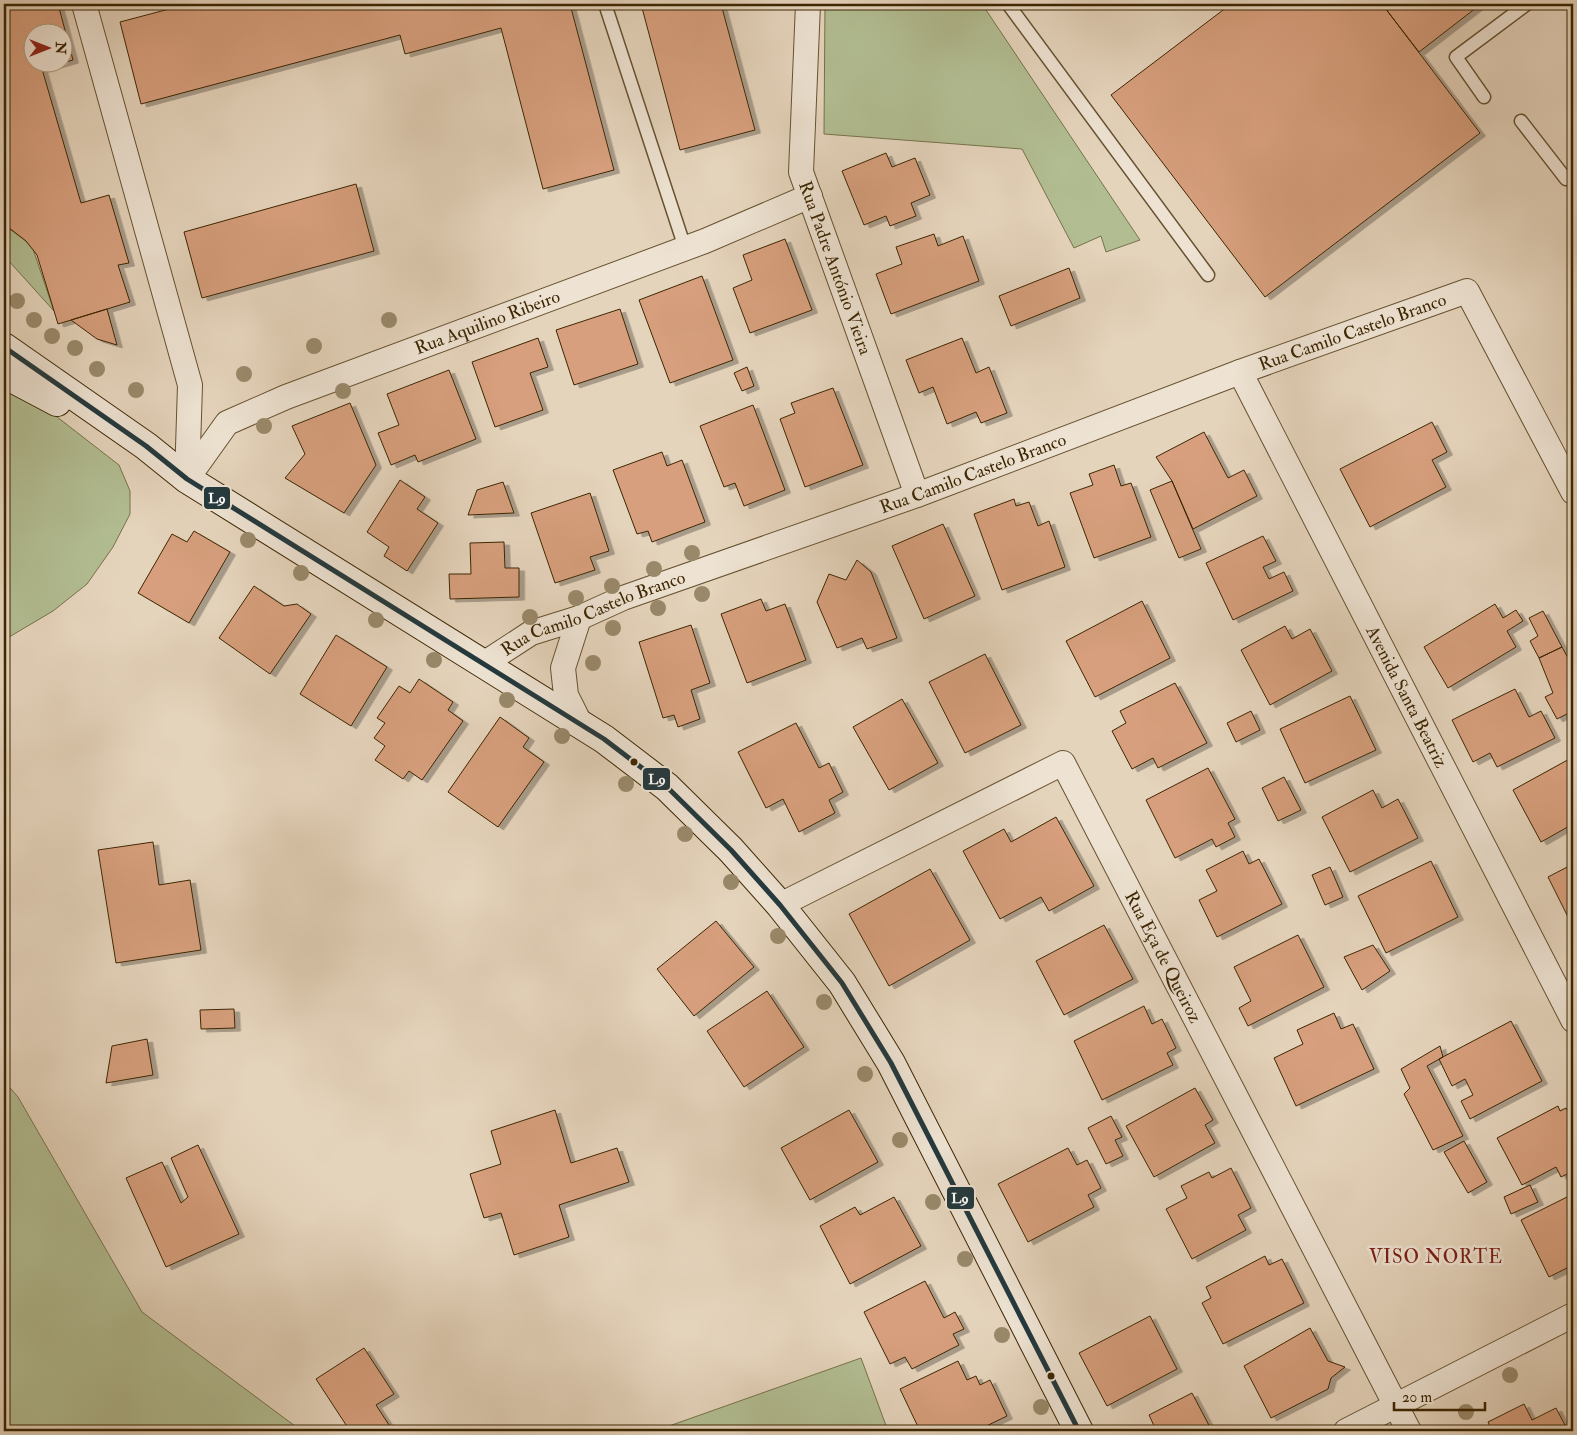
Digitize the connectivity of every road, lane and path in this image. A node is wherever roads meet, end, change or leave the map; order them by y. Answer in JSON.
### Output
{"nodes":[{"id":1,"x":84,"y":4,"type":"edge"},
{"id":2,"x":605,"y":4,"type":"edge"},
{"id":3,"x":808,"y":4,"type":"edge"},
{"id":4,"x":1008,"y":4,"type":"edge"},
{"id":5,"x":1528,"y":4,"type":"edge"},
{"id":6,"x":1484,"y":97,"type":"dead end"},
{"id":7,"x":1521,"y":120,"type":"dead end"},
{"id":8,"x":1573,"y":174,"type":"edge"},
{"id":9,"x":810,"y":196,"type":"junction"},
{"id":10,"x":685,"y":248,"type":"junction"},
{"id":11,"x":1208,"y":275,"type":"dead end"},
{"id":12,"x":4,"y":347,"type":"edge"},
{"id":13,"x":1240,"y":372,"type":"junction"},
{"id":14,"x":4,"y":374,"type":"edge"},
{"id":15,"x":146,"y":446,"type":"junction"},
{"id":16,"x":187,"y":479,"type":"junction"},
{"id":17,"x":1573,"y":492,"type":"edge"},
{"id":18,"x":917,"y":495,"type":"junction"},
{"id":19,"x":580,"y":618,"type":"junction"},
{"id":20,"x":485,"y":663,"type":"junction"},
{"id":21,"x":582,"y":724,"type":"junction"},
{"id":22,"x":780,"y":905,"type":"junction"},
{"id":23,"x":1572,"y":1015,"type":"edge"},
{"id":24,"x":1573,"y":1315,"type":"edge"},
{"id":25,"x":1395,"y":1406,"type":"junction"},
{"id":26,"x":1079,"y":1431,"type":"edge"},
{"id":27,"x":1346,"y":1431,"type":"edge"},
{"id":28,"x":1409,"y":1431,"type":"edge"}],
"edges":[{"from":1,"to":16,"type":"street"},
{"from":2,"to":10,"type":"lane"},
{"from":3,"to":9,"type":"street","name":"Rua Padre António Vieira"},
{"from":4,"to":11,"type":"lane"},
{"from":5,"to":6,"type":"lane"},
{"from":7,"to":8,"type":"lane"},
{"from":9,"to":10,"type":"street","name":"Rua Aquilino Ribeiro"},
{"from":9,"to":18,"type":"street","name":"Rua Padre António Vieira"},
{"from":10,"to":16,"type":"street","name":"Rua Aquilino Ribeiro"},
{"from":12,"to":15,"type":"street"},
{"from":13,"to":17,"type":"street","name":"Rua Camilo Castelo Branco"},
{"from":13,"to":18,"type":"street","name":"Rua Camilo Castelo Branco"},
{"from":13,"to":23,"type":"street","name":"Avenida Santa Beatriz"},
{"from":14,"to":15,"type":"street"},
{"from":15,"to":16,"type":"street"},
{"from":16,"to":20,"type":"street"},
{"from":18,"to":19,"type":"street","name":"Rua Camilo Castelo Branco"},
{"from":19,"to":20,"type":"street","name":"Rua Camilo Castelo Branco"},
{"from":19,"to":21,"type":"street"},
{"from":20,"to":21,"type":"street"},
{"from":21,"to":22,"type":"street"},
{"from":22,"to":25,"type":"street","name":"Rua Eça de Queiroz"},
{"from":22,"to":26,"type":"street"},
{"from":24,"to":25,"type":"street"},
{"from":25,"to":27,"type":"street"},
{"from":25,"to":28,"type":"street","name":"Rua Eça de Queiroz"}]}
